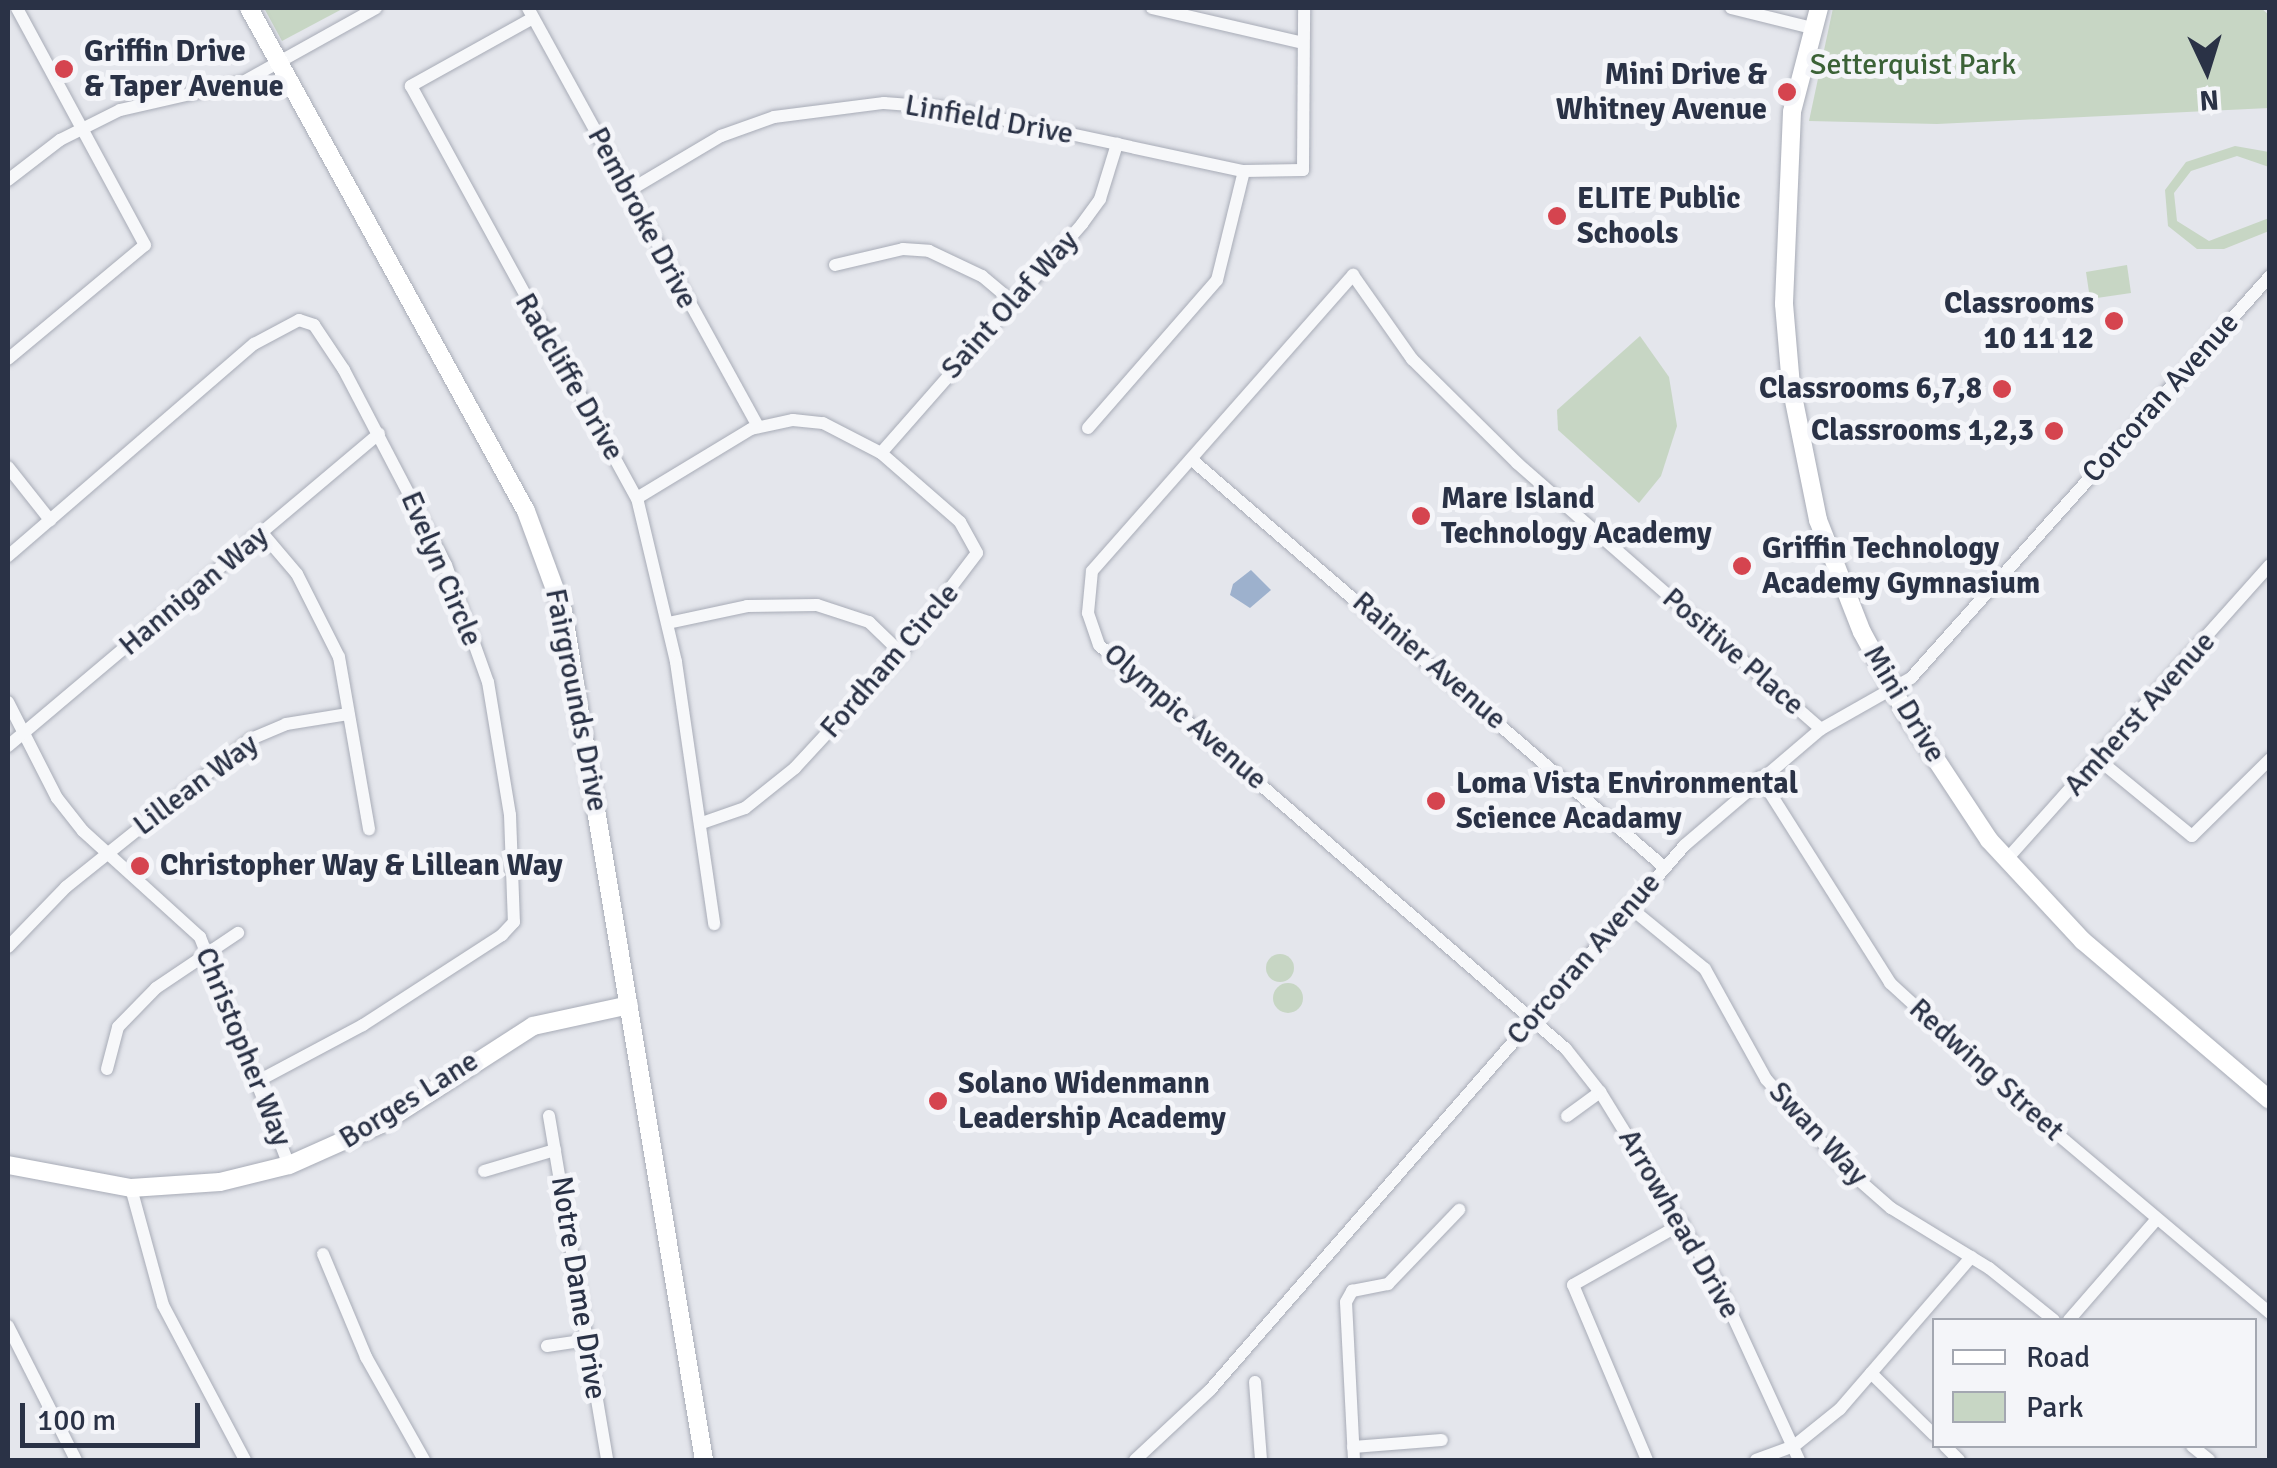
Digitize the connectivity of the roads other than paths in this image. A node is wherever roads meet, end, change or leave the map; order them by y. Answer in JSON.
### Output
{"nodes":[{"id":1,"x":17,"y":8,"type":"edge"},
{"id":2,"x":249,"y":8,"type":"edge"},
{"id":3,"x":376,"y":8,"type":"edge"},
{"id":4,"x":1152,"y":8,"type":"edge"},
{"id":5,"x":1304,"y":8,"type":"edge"},
{"id":6,"x":1731,"y":8,"type":"edge"},
{"id":7,"x":1819,"y":8,"type":"edge"},
{"id":8,"x":530,"y":13,"type":"edge"},
{"id":9,"x":1812,"y":28,"type":"junction"},
{"id":10,"x":1299,"y":42,"type":"junction"},
{"id":11,"x":278,"y":61,"type":"junction"},
{"id":12,"x":84,"y":129,"type":"junction"},
{"id":13,"x":1117,"y":144,"type":"junction"},
{"id":14,"x":1244,"y":170,"type":"junction"},
{"id":15,"x":8,"y":180,"type":"edge"},
{"id":16,"x":630,"y":190,"type":"junction"},
{"id":17,"x":835,"y":265,"type":"dead end"},
{"id":18,"x":1353,"y":275,"type":"joint"},
{"id":19,"x":2270,"y":276,"type":"edge"},
{"id":20,"x":1012,"y":301,"type":"junction"},
{"id":21,"x":8,"y":359,"type":"edge"},
{"id":22,"x":758,"y":427,"type":"junction"},
{"id":23,"x":1088,"y":428,"type":"dead end"},
{"id":24,"x":379,"y":434,"type":"junction"},
{"id":25,"x":880,"y":452,"type":"junction"},
{"id":26,"x":1191,"y":459,"type":"junction"},
{"id":27,"x":8,"y":467,"type":"edge"},
{"id":28,"x":637,"y":498,"type":"junction"},
{"id":29,"x":50,"y":520,"type":"junction"},
{"id":30,"x":263,"y":534,"type":"junction"},
{"id":31,"x":8,"y":556,"type":"edge"},
{"id":32,"x":2270,"y":565,"type":"edge"},
{"id":33,"x":668,"y":623,"type":"junction"},
{"id":34,"x":901,"y":652,"type":"junction"},
{"id":35,"x":1892,"y":688,"type":"junction"},
{"id":36,"x":8,"y":702,"type":"edge"},
{"id":37,"x":348,"y":714,"type":"junction"},
{"id":38,"x":1822,"y":729,"type":"junction"},
{"id":39,"x":23,"y":733,"type":"junction"},
{"id":40,"x":8,"y":746,"type":"edge"},
{"id":41,"x":2270,"y":759,"type":"edge"},
{"id":42,"x":2099,"y":760,"type":"junction"},
{"id":43,"x":1760,"y":777,"type":"junction"},
{"id":44,"x":702,"y":823,"type":"junction"},
{"id":45,"x":369,"y":829,"type":"dead end"},
{"id":46,"x":106,"y":854,"type":"junction"},
{"id":47,"x":2007,"y":859,"type":"junction"},
{"id":48,"x":1664,"y":867,"type":"junction"},
{"id":49,"x":1628,"y":906,"type":"junction"},
{"id":50,"x":714,"y":924,"type":"dead end"},
{"id":51,"x":238,"y":934,"type":"dead end"},
{"id":52,"x":8,"y":947,"type":"edge"},
{"id":53,"x":209,"y":954,"type":"junction"},
{"id":54,"x":629,"y":1005,"type":"junction"},
{"id":55,"x":1534,"y":1020,"type":"junction"},
{"id":56,"x":107,"y":1069,"type":"dead end"},
{"id":57,"x":258,"y":1081,"type":"junction"},
{"id":58,"x":1600,"y":1092,"type":"junction"},
{"id":59,"x":2270,"y":1100,"type":"edge"},
{"id":60,"x":549,"y":1116,"type":"dead end"},
{"id":61,"x":1567,"y":1116,"type":"dead end"},
{"id":62,"x":555,"y":1150,"type":"junction"},
{"id":63,"x":289,"y":1164,"type":"junction"},
{"id":64,"x":8,"y":1165,"type":"edge"},
{"id":65,"x":484,"y":1171,"type":"dead end"},
{"id":66,"x":131,"y":1188,"type":"junction"},
{"id":67,"x":1459,"y":1210,"type":"dead end"},
{"id":68,"x":2156,"y":1220,"type":"junction"},
{"id":69,"x":1683,"y":1223,"type":"junction"},
{"id":70,"x":323,"y":1254,"type":"dead end"},
{"id":71,"x":1971,"y":1257,"type":"junction"},
{"id":72,"x":2270,"y":1313,"type":"edge"},
{"id":73,"x":2051,"y":1318,"type":"edge"},
{"id":74,"x":2071,"y":1318,"type":"edge"},
{"id":75,"x":8,"y":1326,"type":"edge"},
{"id":76,"x":587,"y":1340,"type":"junction"},
{"id":77,"x":547,"y":1346,"type":"dead end"},
{"id":78,"x":1872,"y":1373,"type":"junction"},
{"id":79,"x":1255,"y":1382,"type":"dead end"},
{"id":80,"x":1932,"y":1433,"type":"edge"},
{"id":81,"x":1442,"y":1440,"type":"dead end"},
{"id":82,"x":1353,"y":1454,"type":"edge"},
{"id":83,"x":1797,"y":1454,"type":"edge"},
{"id":84,"x":76,"y":1460,"type":"edge"},
{"id":85,"x":246,"y":1460,"type":"edge"},
{"id":86,"x":424,"y":1460,"type":"edge"},
{"id":87,"x":607,"y":1460,"type":"edge"},
{"id":88,"x":704,"y":1460,"type":"edge"},
{"id":89,"x":1135,"y":1460,"type":"edge"},
{"id":90,"x":1260,"y":1460,"type":"edge"},
{"id":91,"x":1646,"y":1460,"type":"edge"},
{"id":92,"x":1756,"y":1460,"type":"edge"}],
"edges":[{"from":1,"to":12,"type":"street"},
{"from":2,"to":11,"type":"street","name":"Fairgrounds Drive"},
{"from":3,"to":11,"type":"street"},
{"from":4,"to":10,"type":"street"},
{"from":5,"to":10,"type":"street"},
{"from":6,"to":9,"type":"street"},
{"from":7,"to":9,"type":"street","name":"Mini Drive"},
{"from":8,"to":16,"type":"street","name":"Pembroke Drive"},
{"from":8,"to":28,"type":"street","name":"Radcliffe Drive"},
{"from":9,"to":35,"type":"street","name":"Mini Drive"},
{"from":10,"to":14,"type":"street","name":"Linfield Drive"},
{"from":11,"to":12,"type":"street"},
{"from":11,"to":54,"type":"street","name":"Fairgrounds Drive"},
{"from":12,"to":15,"type":"street"},
{"from":12,"to":21,"type":"street"},
{"from":13,"to":14,"type":"street","name":"Linfield Drive"},
{"from":13,"to":16,"type":"street","name":"Linfield Drive"},
{"from":13,"to":20,"type":"street","name":"Saint Olaf Way"},
{"from":14,"to":23,"type":"street"},
{"from":16,"to":22,"type":"street","name":"Pembroke Drive"},
{"from":17,"to":20,"type":"street"},
{"from":18,"to":26,"type":"street","name":"Olympic Avenue"},
{"from":18,"to":38,"type":"street","name":"Positive Place"},
{"from":19,"to":35,"type":"street","name":"Corcoran Avenue"},
{"from":20,"to":25,"type":"street","name":"Saint Olaf Way"},
{"from":22,"to":25,"type":"street","name":"Fordham Circle"},
{"from":22,"to":28,"type":"street","name":"Fordham Circle"},
{"from":24,"to":29,"type":"street","name":"Evelyn Circle"},
{"from":24,"to":30,"type":"street","name":"Hannigan Way"},
{"from":24,"to":57,"type":"street","name":"Evelyn Circle"},
{"from":25,"to":34,"type":"street","name":"Fordham Circle"},
{"from":26,"to":48,"type":"street","name":"Rainier Avenue"},
{"from":26,"to":55,"type":"street","name":"Olympic Avenue"},
{"from":27,"to":29,"type":"street"},
{"from":28,"to":33,"type":"street","name":"Radcliffe Drive"},
{"from":29,"to":31,"type":"street","name":"Evelyn Circle"},
{"from":30,"to":37,"type":"street"},
{"from":30,"to":39,"type":"street","name":"Hannigan Way"},
{"from":32,"to":42,"type":"street","name":"Amherst Avenue"},
{"from":33,"to":34,"type":"street"},
{"from":33,"to":44,"type":"street","name":"Radcliffe Drive"},
{"from":34,"to":44,"type":"street","name":"Fordham Circle"},
{"from":35,"to":38,"type":"street","name":"Corcoran Avenue"},
{"from":35,"to":47,"type":"street","name":"Mini Drive"},
{"from":36,"to":39,"type":"street","name":"Christopher Way"},
{"from":37,"to":45,"type":"street"},
{"from":37,"to":46,"type":"street","name":"Lillean Way"},
{"from":38,"to":43,"type":"street","name":"Corcoran Avenue"},
{"from":39,"to":40,"type":"street","name":"Hannigan Way"},
{"from":39,"to":46,"type":"street","name":"Christopher Way"},
{"from":41,"to":42,"type":"street"},
{"from":42,"to":47,"type":"street","name":"Amherst Avenue"},
{"from":43,"to":48,"type":"street","name":"Corcoran Avenue"},
{"from":43,"to":68,"type":"street","name":"Redwing Street"},
{"from":44,"to":50,"type":"street","name":"Radcliffe Drive"},
{"from":46,"to":52,"type":"street","name":"Lillean Way"},
{"from":46,"to":53,"type":"street","name":"Christopher Way"},
{"from":47,"to":59,"type":"street","name":"Mini Drive"},
{"from":48,"to":49,"type":"street","name":"Corcoran Avenue"},
{"from":49,"to":55,"type":"street","name":"Corcoran Avenue"},
{"from":49,"to":71,"type":"street","name":"Swan Way"},
{"from":51,"to":53,"type":"street"},
{"from":53,"to":56,"type":"street"},
{"from":53,"to":57,"type":"street","name":"Christopher Way"},
{"from":54,"to":63,"type":"street","name":"Borges Lane"},
{"from":54,"to":88,"type":"street","name":"Fairgrounds Drive"},
{"from":55,"to":58,"type":"street","name":"Arrowhead Drive"},
{"from":55,"to":89,"type":"street","name":"Corcoran Avenue"},
{"from":57,"to":63,"type":"street","name":"Christopher Way"},
{"from":58,"to":61,"type":"street"},
{"from":58,"to":69,"type":"street","name":"Arrowhead Drive"},
{"from":60,"to":62,"type":"street","name":"Notre Dame Drive"},
{"from":62,"to":65,"type":"street"},
{"from":62,"to":76,"type":"street","name":"Notre Dame Drive"},
{"from":63,"to":66,"type":"street","name":"Borges Lane"},
{"from":64,"to":66,"type":"street","name":"Borges Lane"},
{"from":66,"to":85,"type":"street"},
{"from":67,"to":82,"type":"street"},
{"from":68,"to":72,"type":"street","name":"Redwing Street"},
{"from":68,"to":74,"type":"street"},
{"from":69,"to":83,"type":"street","name":"Arrowhead Drive"},
{"from":69,"to":91,"type":"street"},
{"from":70,"to":86,"type":"street"},
{"from":71,"to":73,"type":"street","name":"Swan Way"},
{"from":71,"to":78,"type":"street"},
{"from":75,"to":84,"type":"street"},
{"from":76,"to":77,"type":"street"},
{"from":76,"to":87,"type":"street","name":"Notre Dame Drive"},
{"from":78,"to":80,"type":"street"},
{"from":78,"to":83,"type":"street"},
{"from":79,"to":90,"type":"street"},
{"from":81,"to":82,"type":"street"},
{"from":83,"to":92,"type":"street"}]}
